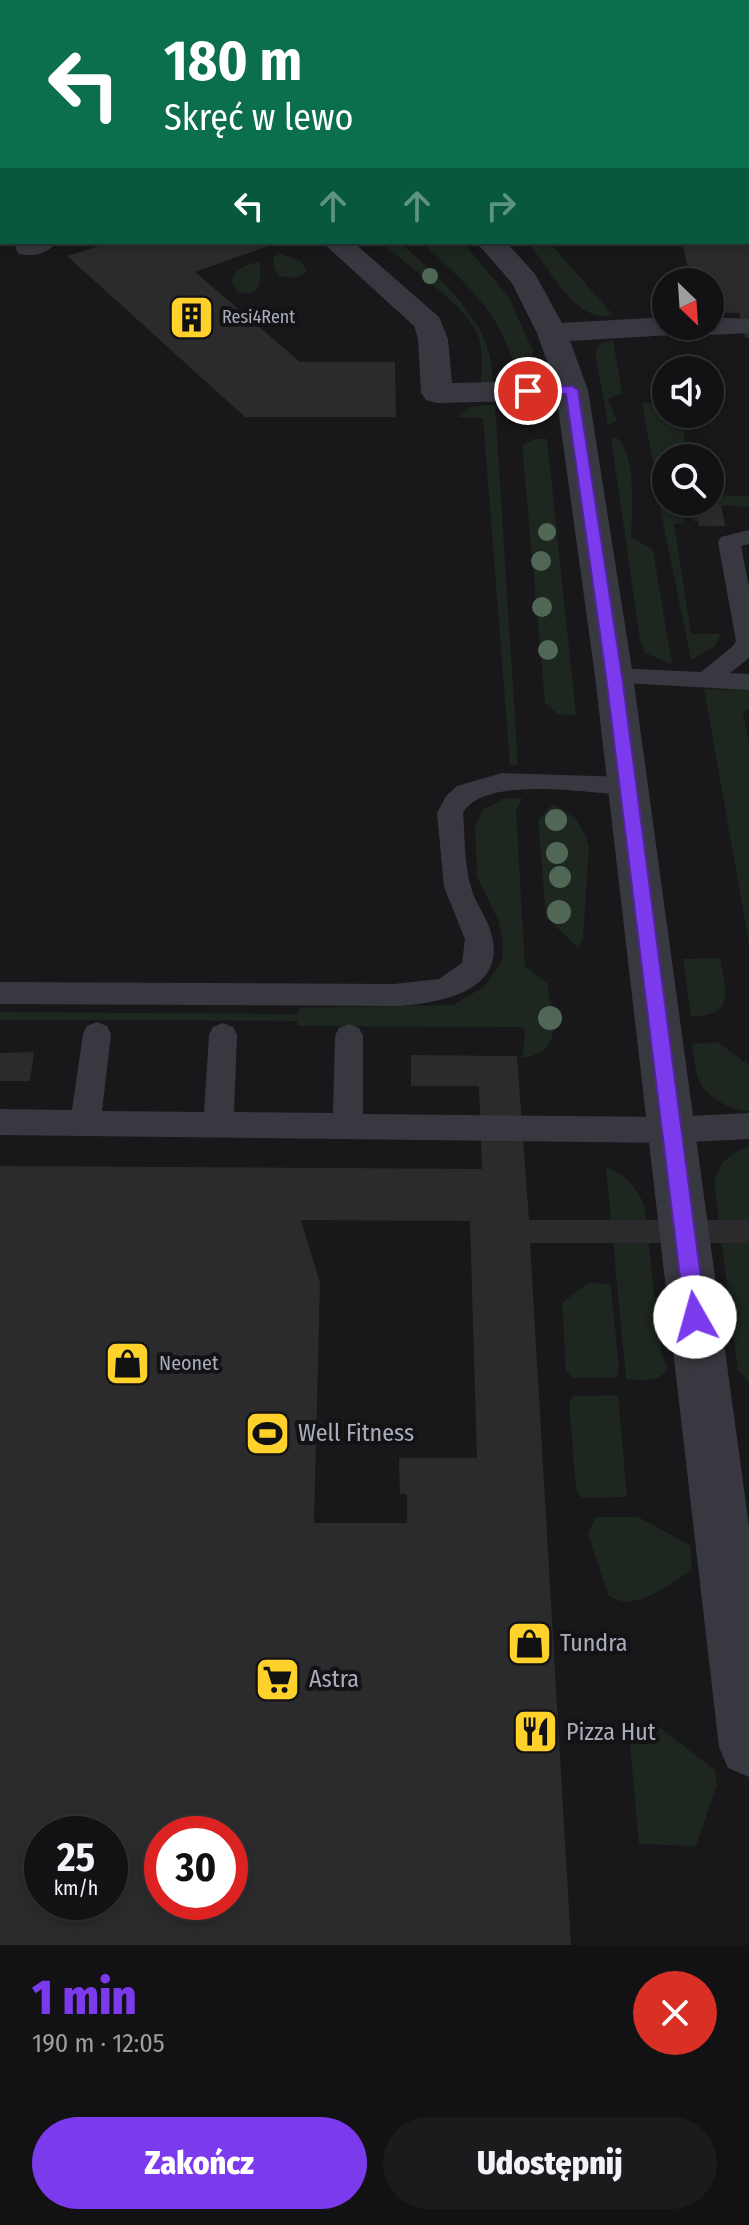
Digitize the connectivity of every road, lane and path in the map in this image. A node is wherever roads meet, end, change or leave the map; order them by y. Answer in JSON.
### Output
{"nodes":[{"id":1,"x":338,"y":244,"type":"edge"},
{"id":2,"x":492,"y":244,"type":"edge"},
{"id":3,"x":724,"y":326,"type":"edge"},
{"id":4,"x":742,"y":326,"type":"dead end"},
{"id":5,"x":652,"y":327,"type":"edge"},
{"id":6,"x":552,"y":333,"type":"junction"},
{"id":7,"x":572,"y":390,"type":"junction"},
{"id":8,"x":749,"y":537,"type":"edge"},
{"id":9,"x":749,"y":641,"type":"edge"},
{"id":10,"x":614,"y":676,"type":"junction"},
{"id":11,"x":705,"y":681,"type":"junction"},
{"id":12,"x":749,"y":682,"type":"edge"},
{"id":13,"x":626,"y":786,"type":"junction"},
{"id":14,"x":0,"y":993,"type":"edge"},
{"id":15,"x":97,"y":1034,"type":"dead end"},
{"id":16,"x":223,"y":1035,"type":"dead end"},
{"id":17,"x":349,"y":1036,"type":"dead end"},
{"id":18,"x":0,"y":1122,"type":"edge"},
{"id":19,"x":85,"y":1123,"type":"junction"},
{"id":20,"x":218,"y":1125,"type":"junction"},
{"id":21,"x":749,"y":1126,"type":"edge"},
{"id":22,"x":348,"y":1127,"type":"junction"},
{"id":23,"x":671,"y":1130,"type":"junction"},
{"id":24,"x":749,"y":1747,"type":"edge"}],
"edges":[{"from":1,"to":7,"type":"street"},
{"from":2,"to":6,"type":"street"},
{"from":3,"to":4,"type":"street"},
{"from":5,"to":6,"type":"street"},
{"from":6,"to":7,"type":"street"},
{"from":7,"to":10,"type":"street"},
{"from":8,"to":9,"type":"lane"},
{"from":9,"to":11,"type":"lane"},
{"from":10,"to":11,"type":"lane"},
{"from":10,"to":13,"type":"street"},
{"from":11,"to":12,"type":"lane"},
{"from":13,"to":14,"type":"lane"},
{"from":13,"to":23,"type":"street"},
{"from":15,"to":19,"type":"lane"},
{"from":16,"to":20,"type":"lane"},
{"from":17,"to":22,"type":"lane"},
{"from":18,"to":19,"type":"lane"},
{"from":19,"to":20,"type":"lane"},
{"from":20,"to":22,"type":"lane"},
{"from":21,"to":23,"type":"lane"},
{"from":22,"to":23,"type":"lane"},
{"from":23,"to":24,"type":"street"}]}
